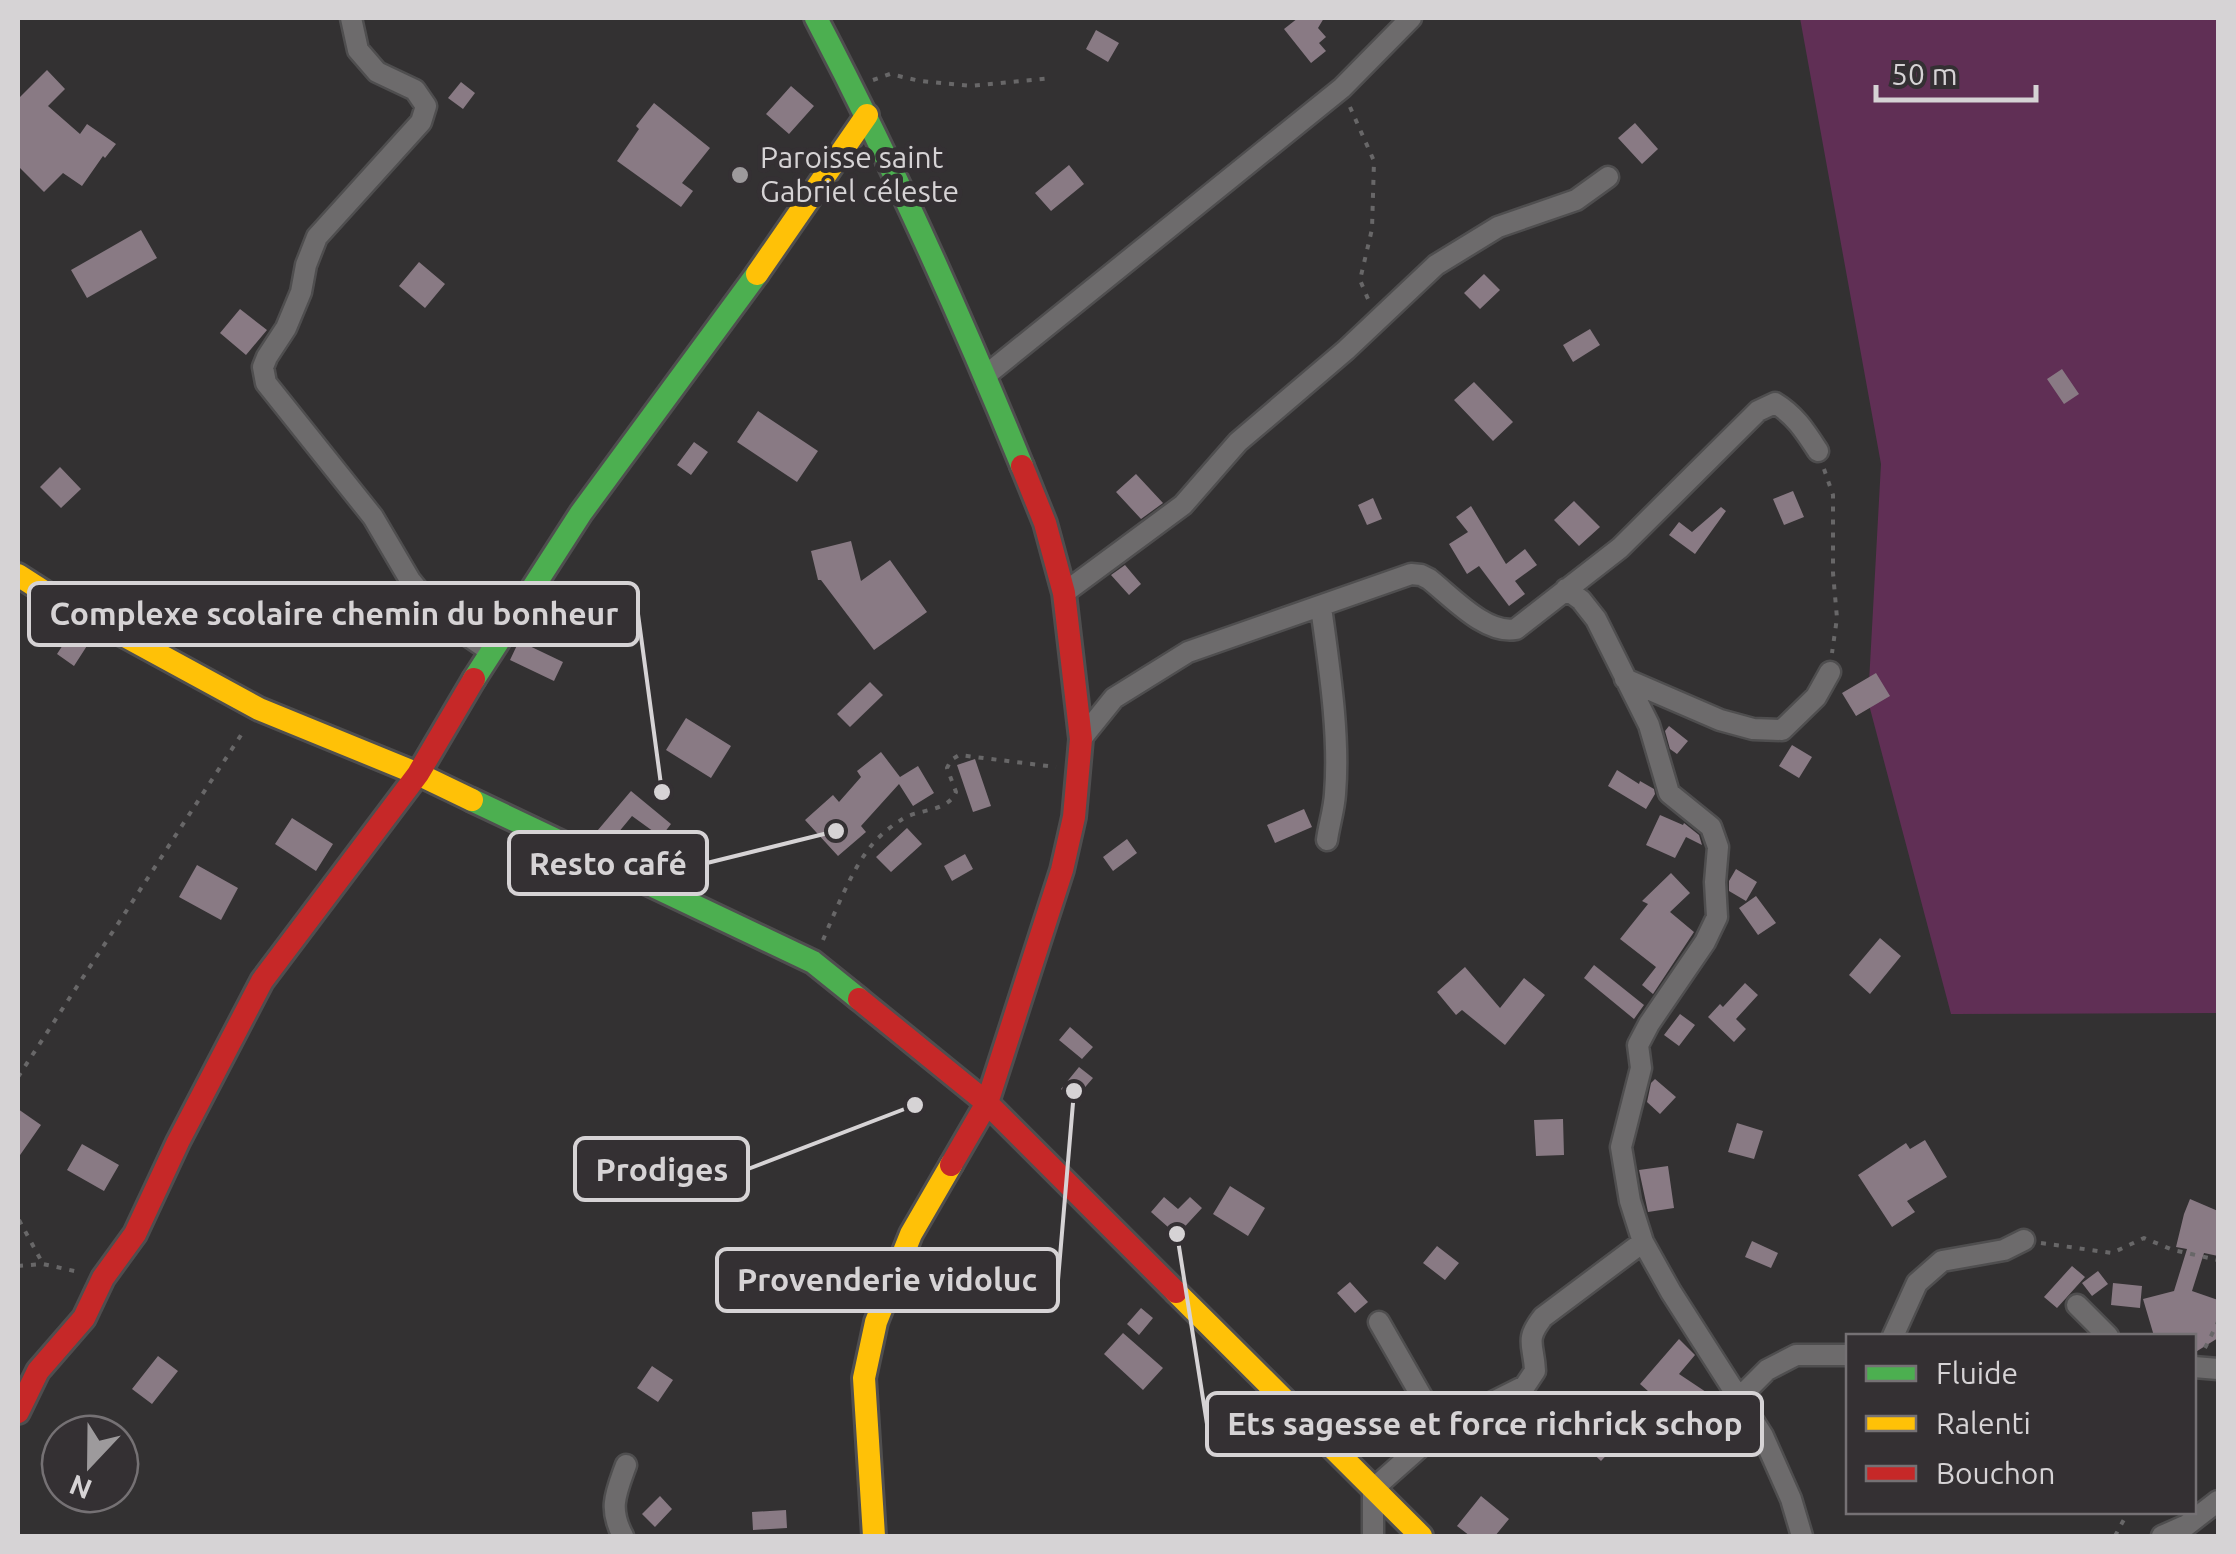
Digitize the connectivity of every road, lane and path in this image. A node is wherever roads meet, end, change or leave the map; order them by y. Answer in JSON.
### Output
{"nodes":[{"id":1,"x":350,"y":18,"type":"edge"},
{"id":2,"x":816,"y":18,"type":"edge"},
{"id":3,"x":1411,"y":18,"type":"edge"},
{"id":4,"x":1051,"y":78,"type":"dead end"},
{"id":5,"x":852,"y":86,"type":"junction"},
{"id":6,"x":1342,"y":88,"type":"junction"},
{"id":7,"x":867,"y":115,"type":"junction"},
{"id":8,"x":1608,"y":177,"type":"dead end"},
{"id":9,"x":1376,"y":320,"type":"junction"},
{"id":10,"x":985,"y":376,"type":"junction"},
{"id":11,"x":1818,"y":451,"type":"joint"},
{"id":12,"x":18,"y":574,"type":"edge"},
{"id":13,"x":1566,"y":590,"type":"junction"},
{"id":14,"x":1064,"y":593,"type":"junction"},
{"id":15,"x":1322,"y":607,"type":"junction"},
{"id":16,"x":490,"y":651,"type":"junction"},
{"id":17,"x":1830,"y":672,"type":"joint"},
{"id":18,"x":1625,"y":679,"type":"junction"},
{"id":19,"x":259,"y":709,"type":"junction"},
{"id":20,"x":1081,"y":739,"type":"junction"},
{"id":21,"x":1078,"y":770,"type":"junction"},
{"id":22,"x":418,"y":774,"type":"junction"},
{"id":23,"x":1326,"y":840,"type":"dead end"},
{"id":24,"x":814,"y":962,"type":"junction"},
{"id":25,"x":18,"y":1077,"type":"edge"},
{"id":26,"x":987,"y":1102,"type":"junction"},
{"id":27,"x":19,"y":1220,"type":"edge"},
{"id":28,"x":2024,"y":1240,"type":"joint"},
{"id":29,"x":1643,"y":1242,"type":"junction"},
{"id":30,"x":2218,"y":1260,"type":"edge"},
{"id":31,"x":44,"y":1264,"type":"junction"},
{"id":32,"x":18,"y":1266,"type":"edge"},
{"id":33,"x":103,"y":1278,"type":"junction"},
{"id":34,"x":2077,"y":1305,"type":"dead end"},
{"id":35,"x":1379,"y":1322,"type":"dead end"},
{"id":36,"x":2218,"y":1322,"type":"edge"},
{"id":37,"x":1894,"y":1334,"type":"edge"},
{"id":38,"x":2106,"y":1334,"type":"edge"},
{"id":39,"x":1846,"y":1355,"type":"edge"},
{"id":40,"x":2206,"y":1368,"type":"edge"},
{"id":41,"x":1740,"y":1396,"type":"junction"},
{"id":42,"x":18,"y":1412,"type":"edge"},
{"id":43,"x":1442,"y":1432,"type":"junction"},
{"id":44,"x":626,"y":1464,"type":"dead end"},
{"id":45,"x":1373,"y":1489,"type":"junction"},
{"id":46,"x":2218,"y":1501,"type":"edge"},
{"id":47,"x":2127,"y":1514,"type":"edge"},
{"id":48,"x":1416,"y":1531,"type":"edge"},
{"id":49,"x":623,"y":1536,"type":"edge"},
{"id":50,"x":874,"y":1536,"type":"edge"},
{"id":51,"x":1376,"y":1536,"type":"edge"},
{"id":52,"x":1802,"y":1536,"type":"edge"},
{"id":53,"x":2114,"y":1536,"type":"edge"},
{"id":54,"x":2162,"y":1536,"type":"edge"}],
"edges":[{"from":1,"to":16,"type":"street"},
{"from":2,"to":5,"type":"street"},
{"from":3,"to":6,"type":"street"},
{"from":4,"to":5,"type":"path"},
{"from":5,"to":7,"type":"street"},
{"from":6,"to":9,"type":"path"},
{"from":6,"to":10,"type":"street"},
{"from":7,"to":10,"type":"street"},
{"from":7,"to":16,"type":"street"},
{"from":8,"to":9,"type":"street"},
{"from":9,"to":14,"type":"street"},
{"from":10,"to":14,"type":"street"},
{"from":11,"to":13,"type":"street"},
{"from":11,"to":17,"type":"path"},
{"from":12,"to":19,"type":"street"},
{"from":13,"to":15,"type":"street"},
{"from":13,"to":18,"type":"street"},
{"from":14,"to":20,"type":"street"},
{"from":15,"to":20,"type":"street"},
{"from":15,"to":23,"type":"street"},
{"from":16,"to":22,"type":"street"},
{"from":17,"to":18,"type":"street"},
{"from":18,"to":29,"type":"street"},
{"from":19,"to":22,"type":"street"},
{"from":19,"to":25,"type":"path"},
{"from":20,"to":21,"type":"street"},
{"from":21,"to":24,"type":"path"},
{"from":21,"to":26,"type":"street"},
{"from":22,"to":24,"type":"street"},
{"from":22,"to":33,"type":"street"},
{"from":24,"to":26,"type":"street"},
{"from":26,"to":45,"type":"street"},
{"from":26,"to":50,"type":"street"},
{"from":27,"to":31,"type":"path"},
{"from":28,"to":30,"type":"path"},
{"from":28,"to":37,"type":"street"},
{"from":29,"to":41,"type":"street"},
{"from":29,"to":43,"type":"street"},
{"from":31,"to":32,"type":"path"},
{"from":31,"to":33,"type":"path"},
{"from":33,"to":42,"type":"street"},
{"from":34,"to":38,"type":"street"},
{"from":35,"to":43,"type":"street"},
{"from":36,"to":40,"type":"path"},
{"from":39,"to":41,"type":"street"},
{"from":41,"to":52,"type":"street"},
{"from":43,"to":45,"type":"street"},
{"from":44,"to":49,"type":"street"},
{"from":45,"to":48,"type":"street"},
{"from":45,"to":51,"type":"street"},
{"from":46,"to":54,"type":"street"},
{"from":47,"to":53,"type":"path"},
{"from":48,"to":51,"type":"street"}]}
